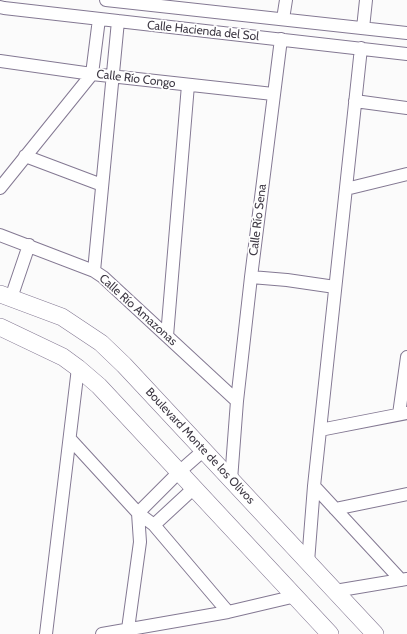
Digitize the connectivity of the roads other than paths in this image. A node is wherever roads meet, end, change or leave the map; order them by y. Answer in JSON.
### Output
{"nodes":[{"id":1,"x":106,"y":0,"type":"edge"},
{"id":2,"x":286,"y":0,"type":"edge"},
{"id":3,"x":366,"y":0,"type":"edge"},
{"id":4,"x":140,"y":2,"type":"edge"},
{"id":5,"x":160,"y":3,"type":"edge"},
{"id":6,"x":0,"y":7,"type":"edge"},
{"id":7,"x":99,"y":19,"type":"junction"},
{"id":8,"x":283,"y":19,"type":"junction"},
{"id":9,"x":118,"y":21,"type":"junction"},
{"id":10,"x":154,"y":25,"type":"junction"},
{"id":11,"x":363,"y":28,"type":"junction"},
{"id":12,"x":402,"y":33,"type":"edge"},
{"id":13,"x":281,"y":40,"type":"junction"},
{"id":14,"x":361,"y":48,"type":"junction"},
{"id":15,"x":401,"y":53,"type":"edge"},
{"id":16,"x":0,"y":60,"type":"edge"},
{"id":17,"x":92,"y":74,"type":"junction"},
{"id":18,"x":112,"y":76,"type":"junction"},
{"id":19,"x":188,"y":85,"type":"junction"},
{"id":20,"x":273,"y":94,"type":"junction"},
{"id":21,"x":355,"y":101,"type":"junction"},
{"id":22,"x":407,"y":108,"type":"edge"},
{"id":23,"x":25,"y":156,"type":"junction"},
{"id":24,"x":407,"y":174,"type":"edge"},
{"id":25,"x":102,"y":184,"type":"junction"},
{"id":26,"x":0,"y":188,"type":"edge"},
{"id":27,"x":346,"y":189,"type":"junction"},
{"id":28,"x":0,"y":235,"type":"edge"},
{"id":29,"x":29,"y":245,"type":"junction"},
{"id":30,"x":94,"y":272,"type":"junction"},
{"id":31,"x":251,"y":277,"type":"junction"},
{"id":32,"x":336,"y":287,"type":"junction"},
{"id":33,"x":5,"y":296,"type":"edge"},
{"id":34,"x":0,"y":330,"type":"edge"},
{"id":35,"x":167,"y":336,"type":"junction"},
{"id":36,"x":407,"y":357,"type":"edge"},
{"id":37,"x":78,"y":368,"type":"junction"},
{"id":38,"x":238,"y":401,"type":"junction"},
{"id":39,"x":403,"y":414,"type":"edge"},
{"id":40,"x":320,"y":430,"type":"junction"},
{"id":41,"x":71,"y":440,"type":"junction"},
{"id":42,"x":204,"y":450,"type":"junction"},
{"id":43,"x":183,"y":469,"type":"junction"},
{"id":44,"x":231,"y":480,"type":"junction"},
{"id":45,"x":314,"y":486,"type":"junction"},
{"id":46,"x":194,"y":488,"type":"junction"},
{"id":47,"x":407,"y":494,"type":"edge"},
{"id":48,"x":335,"y":509,"type":"junction"},
{"id":49,"x":138,"y":513,"type":"junction"},
{"id":50,"x":154,"y":525,"type":"junction"},
{"id":51,"x":308,"y":562,"type":"junction"},
{"id":52,"x":404,"y":580,"type":"edge"},
{"id":53,"x":335,"y":591,"type":"junction"},
{"id":54,"x":296,"y":596,"type":"junction"},
{"id":55,"x":228,"y":612,"type":"junction"},
{"id":56,"x":128,"y":629,"type":"junction"},
{"id":57,"x":46,"y":634,"type":"edge"},
{"id":58,"x":102,"y":634,"type":"edge"},
{"id":59,"x":330,"y":634,"type":"edge"},
{"id":60,"x":375,"y":634,"type":"edge"}],
"edges":[{"from":1,"to":4,"type":"street","name":"Calle Hacienda del Sol"},
{"from":2,"to":8,"type":"street"},
{"from":3,"to":11,"type":"street"},
{"from":4,"to":5,"type":"street","name":"Calle Hacienda del Sol"},
{"from":5,"to":8,"type":"street","name":"Calle Hacienda del Sol"},
{"from":5,"to":10,"type":"street"},
{"from":6,"to":7,"type":"street","name":"Calle Hacienda del Sol"},
{"from":7,"to":9,"type":"street","name":"Calle Hacienda del Sol"},
{"from":7,"to":17,"type":"street"},
{"from":8,"to":11,"type":"street","name":"Calle Hacienda del Sol"},
{"from":9,"to":10,"type":"street","name":"Calle Hacienda del Sol"},
{"from":9,"to":18,"type":"street"},
{"from":10,"to":13,"type":"street","name":"Calle Hacienda del Sol"},
{"from":11,"to":12,"type":"street","name":"Calle Hacienda del Sol"},
{"from":12,"to":15,"type":"street"},
{"from":13,"to":14,"type":"street","name":"Calle Hacienda del Sol"},
{"from":13,"to":20,"type":"street","name":"Calle Río Sena"},
{"from":14,"to":15,"type":"street","name":"Calle Hacienda del Sol"},
{"from":14,"to":21,"type":"street"},
{"from":16,"to":17,"type":"street","name":"Calle Río Congo"},
{"from":17,"to":18,"type":"street","name":"Calle Río Congo"},
{"from":17,"to":23,"type":"street"},
{"from":18,"to":19,"type":"street","name":"Calle Río Congo"},
{"from":18,"to":25,"type":"street"},
{"from":19,"to":20,"type":"street","name":"Calle Río Congo"},
{"from":19,"to":35,"type":"street"},
{"from":20,"to":31,"type":"street","name":"Calle Río Sena"},
{"from":21,"to":22,"type":"street"},
{"from":21,"to":27,"type":"street"},
{"from":23,"to":25,"type":"street"},
{"from":23,"to":26,"type":"street"},
{"from":24,"to":27,"type":"street"},
{"from":25,"to":30,"type":"street"},
{"from":27,"to":32,"type":"street"},
{"from":28,"to":29,"type":"street","name":"Calle Río Amazonas"},
{"from":29,"to":30,"type":"street","name":"Calle Río Amazonas"},
{"from":29,"to":33,"type":"street"},
{"from":30,"to":35,"type":"street","name":"Calle Río Amazonas"},
{"from":31,"to":32,"type":"street"},
{"from":31,"to":38,"type":"street","name":"Calle Río Sena"},
{"from":32,"to":40,"type":"street"},
{"from":33,"to":42,"type":"street","name":"Boulevard Monte de los Olivos"},
{"from":34,"to":37,"type":"street"},
{"from":35,"to":38,"type":"street","name":"Calle Río Amazonas"},
{"from":36,"to":39,"type":"street"},
{"from":37,"to":41,"type":"street"},
{"from":37,"to":43,"type":"street"},
{"from":38,"to":44,"type":"street","name":"Calle Río Sena"},
{"from":39,"to":40,"type":"street"},
{"from":40,"to":45,"type":"street"},
{"from":41,"to":49,"type":"street"},
{"from":41,"to":57,"type":"street"},
{"from":42,"to":43,"type":"street"},
{"from":42,"to":44,"type":"street","name":"Boulevard Monte de los Olivos"},
{"from":43,"to":46,"type":"street"},
{"from":43,"to":49,"type":"street"},
{"from":44,"to":51,"type":"street","name":"Boulevard Monte de los Olivos"},
{"from":45,"to":48,"type":"street"},
{"from":45,"to":51,"type":"street"},
{"from":46,"to":50,"type":"street"},
{"from":46,"to":54,"type":"street"},
{"from":47,"to":48,"type":"street"},
{"from":48,"to":52,"type":"street"},
{"from":49,"to":50,"type":"street"},
{"from":49,"to":56,"type":"street"},
{"from":50,"to":55,"type":"street"},
{"from":51,"to":53,"type":"street","name":"Boulevard Monte de los Olivos"},
{"from":52,"to":53,"type":"street"},
{"from":53,"to":60,"type":"street","name":"Boulevard Monte de los Olivos"},
{"from":54,"to":55,"type":"street"},
{"from":54,"to":59,"type":"street"},
{"from":55,"to":56,"type":"street"},
{"from":56,"to":58,"type":"street"}]}
